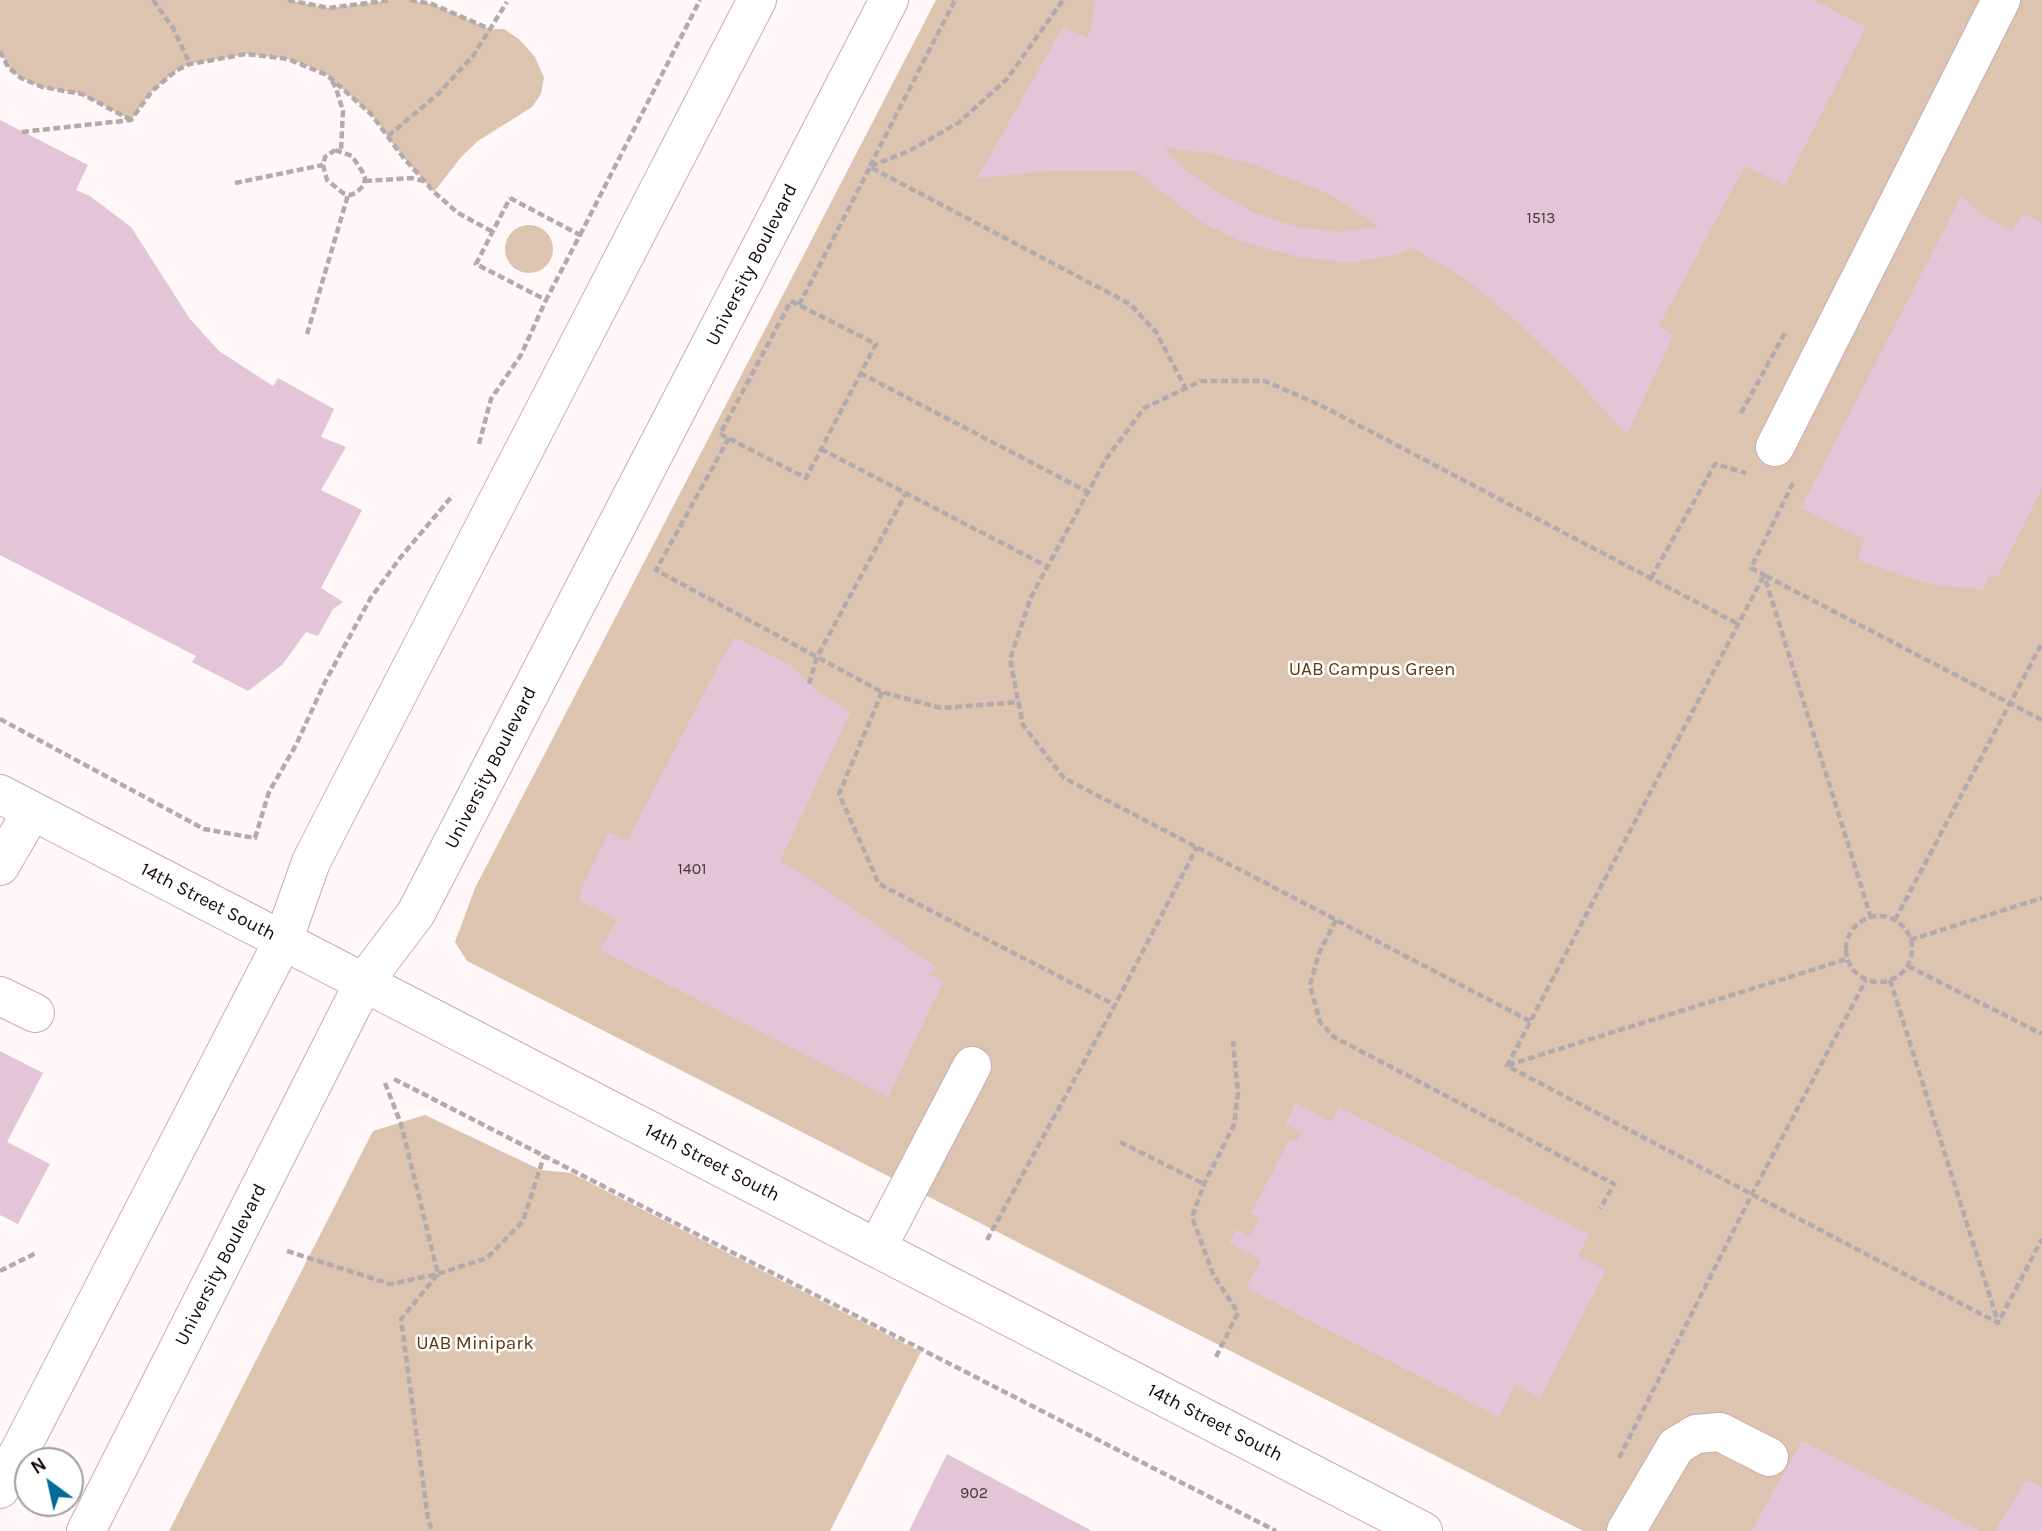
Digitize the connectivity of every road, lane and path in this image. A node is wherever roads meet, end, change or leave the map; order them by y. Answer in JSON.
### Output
{"nodes":[{"id":1,"x":153,"y":0,"type":"edge"},
{"id":2,"x":288,"y":0,"type":"edge"},
{"id":3,"x":391,"y":0,"type":"edge"},
{"id":4,"x":410,"y":0,"type":"edge"},
{"id":5,"x":700,"y":0,"type":"edge"},
{"id":6,"x":757,"y":0,"type":"edge"},
{"id":7,"x":889,"y":0,"type":"edge"},
{"id":8,"x":955,"y":0,"type":"edge"},
{"id":9,"x":1063,"y":0,"type":"edge"},
{"id":10,"x":2001,"y":0,"type":"edge"},
{"id":11,"x":506,"y":2,"type":"dead end"},
{"id":12,"x":490,"y":29,"type":"junction"},
{"id":13,"x":0,"y":51,"type":"edge"},
{"id":14,"x":190,"y":64,"type":"junction"},
{"id":15,"x":327,"y":75,"type":"junction"},
{"id":16,"x":131,"y":120,"type":"junction"},
{"id":17,"x":22,"y":132,"type":"dead end"},
{"id":18,"x":388,"y":136,"type":"junction"},
{"id":19,"x":341,"y":150,"type":"junction"},
{"id":20,"x":323,"y":165,"type":"junction"},
{"id":21,"x":870,"y":167,"type":"junction"},
{"id":22,"x":365,"y":181,"type":"junction"},
{"id":23,"x":424,"y":181,"type":"junction"},
{"id":24,"x":235,"y":183,"type":"dead end"},
{"id":25,"x":348,"y":195,"type":"junction"},
{"id":26,"x":493,"y":232,"type":"junction"},
{"id":27,"x":580,"y":235,"type":"junction"},
{"id":28,"x":546,"y":300,"type":"junction"},
{"id":29,"x":799,"y":305,"type":"junction"},
{"id":30,"x":1792,"y":319,"type":"dead end"},
{"id":31,"x":307,"y":334,"type":"dead end"},
{"id":32,"x":860,"y":373,"type":"junction"},
{"id":33,"x":1186,"y":389,"type":"junction"},
{"id":34,"x":1741,"y":413,"type":"dead end"},
{"id":35,"x":729,"y":438,"type":"junction"},
{"id":36,"x":821,"y":449,"type":"junction"},
{"id":37,"x":474,"y":455,"type":"dead end"},
{"id":38,"x":1763,"y":460,"type":"joint"},
{"id":39,"x":457,"y":491,"type":"dead end"},
{"id":40,"x":1088,"y":492,"type":"junction"},
{"id":41,"x":906,"y":493,"type":"junction"},
{"id":42,"x":1048,"y":567,"type":"junction"},
{"id":43,"x":1764,"y":575,"type":"junction"},
{"id":44,"x":1651,"y":578,"type":"junction"},
{"id":45,"x":1738,"y":624,"type":"junction"},
{"id":46,"x":2042,"y":643,"type":"edge"},
{"id":47,"x":817,"y":657,"type":"junction"},
{"id":48,"x":809,"y":684,"type":"dead end"},
{"id":49,"x":882,"y":692,"type":"junction"},
{"id":50,"x":1019,"y":702,"type":"junction"},
{"id":51,"x":2010,"y":704,"type":"junction"},
{"id":52,"x":0,"y":719,"type":"edge"},
{"id":53,"x":2042,"y":720,"type":"edge"},
{"id":54,"x":16,"y":802,"type":"edge"},
{"id":55,"x":1197,"y":847,"type":"junction"},
{"id":56,"x":0,"y":866,"type":"edge"},
{"id":57,"x":2042,"y":898,"type":"edge"},
{"id":58,"x":1871,"y":918,"type":"junction"},
{"id":59,"x":1336,"y":920,"type":"junction"},
{"id":60,"x":1895,"y":920,"type":"junction"},
{"id":61,"x":1910,"y":940,"type":"junction"},
{"id":62,"x":283,"y":941,"type":"junction"},
{"id":63,"x":1847,"y":959,"type":"junction"},
{"id":64,"x":1908,"y":965,"type":"junction"},
{"id":65,"x":1866,"y":980,"type":"junction"},
{"id":66,"x":1890,"y":980,"type":"junction"},
{"id":67,"x":364,"y":982,"type":"junction"},
{"id":68,"x":0,"y":996,"type":"edge"},
{"id":69,"x":1115,"y":1005,"type":"junction"},
{"id":70,"x":35,"y":1013,"type":"dead end"},
{"id":71,"x":1530,"y":1021,"type":"junction"},
{"id":72,"x":2042,"y":1034,"type":"edge"},
{"id":73,"x":1233,"y":1041,"type":"dead end"},
{"id":74,"x":972,"y":1066,"type":"dead end"},
{"id":75,"x":1507,"y":1066,"type":"junction"},
{"id":76,"x":394,"y":1079,"type":"dead end"},
{"id":77,"x":385,"y":1083,"type":"dead end"},
{"id":78,"x":1120,"y":1142,"type":"dead end"},
{"id":79,"x":544,"y":1156,"type":"junction"},
{"id":80,"x":1205,"y":1184,"type":"junction"},
{"id":81,"x":1752,"y":1194,"type":"junction"},
{"id":82,"x":1600,"y":1209,"type":"dead end"},
{"id":83,"x":2042,"y":1239,"type":"edge"},
{"id":84,"x":988,"y":1240,"type":"dead end"},
{"id":85,"x":877,"y":1248,"type":"junction"},
{"id":86,"x":288,"y":1251,"type":"dead end"},
{"id":87,"x":36,"y":1253,"type":"dead end"},
{"id":88,"x":0,"y":1271,"type":"edge"},
{"id":89,"x":438,"y":1273,"type":"junction"},
{"id":90,"x":1998,"y":1323,"type":"junction"},
{"id":91,"x":1216,"y":1357,"type":"dead end"},
{"id":92,"x":1769,"y":1457,"type":"dead end"},
{"id":93,"x":1614,"y":1469,"type":"dead end"},
{"id":94,"x":0,"y":1489,"type":"edge"},
{"id":95,"x":86,"y":1531,"type":"edge"},
{"id":96,"x":432,"y":1531,"type":"edge"},
{"id":97,"x":1276,"y":1531,"type":"edge"},
{"id":98,"x":1423,"y":1531,"type":"edge"},
{"id":99,"x":1626,"y":1531,"type":"edge"}],
"edges":[{"from":1,"to":14,"type":"path"},
{"from":2,"to":3,"type":"path"},
{"from":4,"to":12,"type":"path"},
{"from":5,"to":27,"type":"path"},
{"from":6,"to":62,"type":"main road"},
{"from":7,"to":67,"type":"main road","name":"University Boulevard"},
{"from":8,"to":21,"type":"path"},
{"from":9,"to":21,"type":"path"},
{"from":10,"to":38,"type":"main road"},
{"from":11,"to":12,"type":"path"},
{"from":12,"to":18,"type":"path"},
{"from":13,"to":16,"type":"path"},
{"from":14,"to":15,"type":"path"},
{"from":14,"to":16,"type":"path"},
{"from":15,"to":18,"type":"path"},
{"from":15,"to":19,"type":"path"},
{"from":16,"to":17,"type":"path"},
{"from":18,"to":23,"type":"path"},
{"from":19,"to":20,"type":"path"},
{"from":19,"to":22,"type":"path"},
{"from":20,"to":24,"type":"path"},
{"from":20,"to":25,"type":"path"},
{"from":21,"to":29,"type":"path"},
{"from":21,"to":33,"type":"path"},
{"from":22,"to":23,"type":"path"},
{"from":22,"to":25,"type":"path"},
{"from":23,"to":26,"type":"path"},
{"from":25,"to":31,"type":"path"},
{"from":26,"to":27,"type":"path"},
{"from":26,"to":28,"type":"path"},
{"from":27,"to":28,"type":"path"},
{"from":28,"to":37,"type":"path"},
{"from":29,"to":32,"type":"path"},
{"from":29,"to":35,"type":"path"},
{"from":30,"to":34,"type":"path"},
{"from":32,"to":36,"type":"path"},
{"from":32,"to":40,"type":"path"},
{"from":33,"to":40,"type":"path"},
{"from":33,"to":44,"type":"path"},
{"from":35,"to":36,"type":"path"},
{"from":35,"to":47,"type":"path"},
{"from":36,"to":41,"type":"path"},
{"from":38,"to":44,"type":"path"},
{"from":39,"to":52,"type":"path"},
{"from":40,"to":42,"type":"path"},
{"from":41,"to":42,"type":"path"},
{"from":41,"to":47,"type":"path"},
{"from":42,"to":50,"type":"path"},
{"from":43,"to":45,"type":"path"},
{"from":43,"to":51,"type":"path"},
{"from":43,"to":58,"type":"path"},
{"from":44,"to":45,"type":"path"},
{"from":45,"to":71,"type":"path"},
{"from":46,"to":51,"type":"path"},
{"from":47,"to":48,"type":"path"},
{"from":47,"to":49,"type":"path"},
{"from":49,"to":50,"type":"path"},
{"from":49,"to":69,"type":"path"},
{"from":50,"to":55,"type":"path"},
{"from":51,"to":53,"type":"path"},
{"from":51,"to":60,"type":"path"},
{"from":54,"to":56,"type":"main road"},
{"from":54,"to":62,"type":"main road","name":"14th Street South"},
{"from":55,"to":59,"type":"path"},
{"from":55,"to":69,"type":"path"},
{"from":57,"to":61,"type":"path"},
{"from":58,"to":60,"type":"path"},
{"from":58,"to":63,"type":"path"},
{"from":59,"to":71,"type":"path"},
{"from":59,"to":82,"type":"path"},
{"from":60,"to":61,"type":"path"},
{"from":61,"to":64,"type":"path"},
{"from":62,"to":67,"type":"main road","name":"14th Street South"},
{"from":62,"to":94,"type":"main road"},
{"from":63,"to":65,"type":"path"},
{"from":63,"to":75,"type":"path"},
{"from":64,"to":66,"type":"path"},
{"from":64,"to":72,"type":"path"},
{"from":65,"to":66,"type":"path"},
{"from":65,"to":81,"type":"path"},
{"from":66,"to":90,"type":"path"},
{"from":67,"to":85,"type":"main road","name":"14th Street South"},
{"from":67,"to":95,"type":"main road","name":"University Boulevard"},
{"from":68,"to":70,"type":"main road"},
{"from":69,"to":84,"type":"path"},
{"from":71,"to":75,"type":"path"},
{"from":73,"to":80,"type":"path"},
{"from":74,"to":85,"type":"main road"},
{"from":75,"to":81,"type":"path"},
{"from":76,"to":79,"type":"path"},
{"from":77,"to":89,"type":"path"},
{"from":78,"to":80,"type":"path"},
{"from":79,"to":89,"type":"path"},
{"from":79,"to":97,"type":"path"},
{"from":80,"to":91,"type":"path"},
{"from":81,"to":90,"type":"path"},
{"from":81,"to":93,"type":"path"},
{"from":83,"to":90,"type":"path"},
{"from":85,"to":98,"type":"main road","name":"14th Street South"},
{"from":86,"to":89,"type":"path"},
{"from":87,"to":88,"type":"path"},
{"from":89,"to":96,"type":"path"},
{"from":92,"to":99,"type":"main road"}]}
